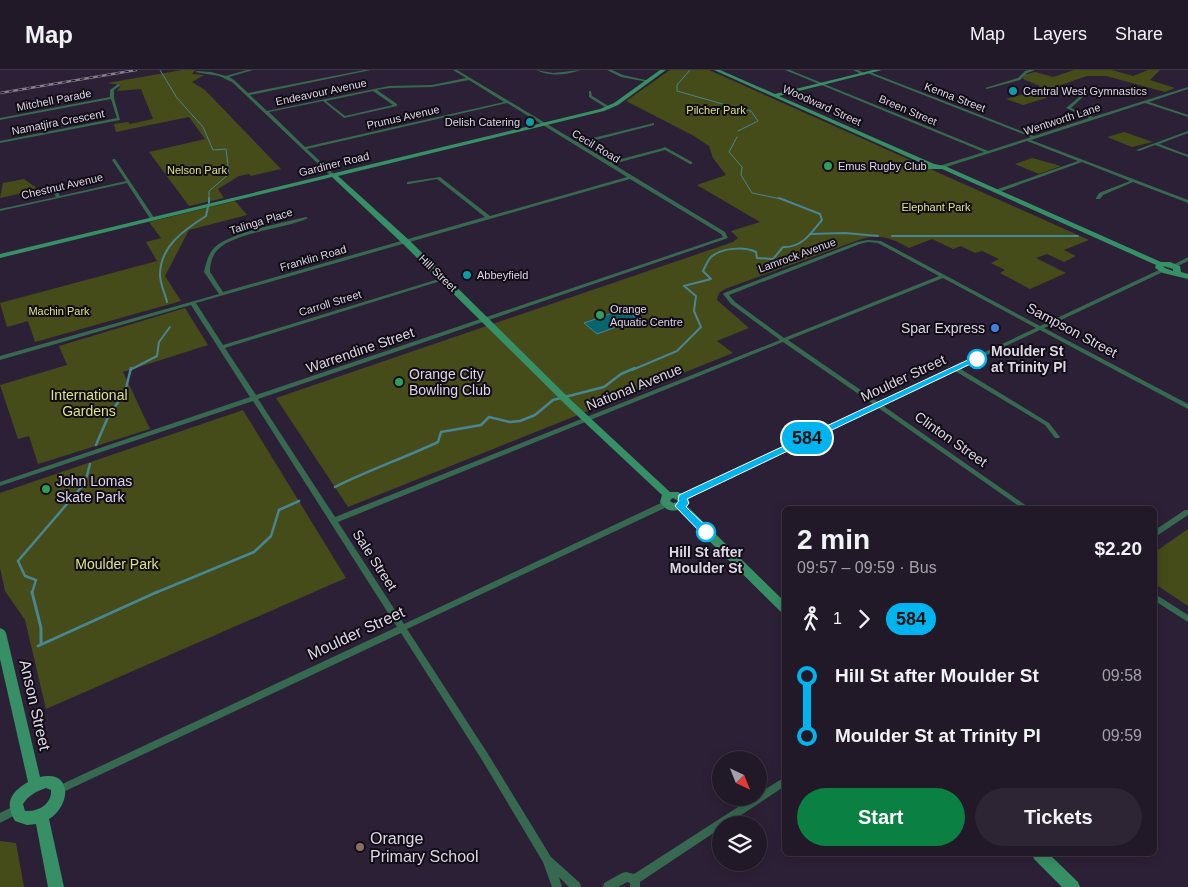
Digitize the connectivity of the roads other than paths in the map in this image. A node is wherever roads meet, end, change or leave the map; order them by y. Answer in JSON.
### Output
{"nodes":[{"id":1,"x":251,"y":70,"type":"edge"},
{"id":2,"x":369,"y":70,"type":"edge"},
{"id":3,"x":455,"y":70,"type":"edge"},
{"id":4,"x":538,"y":70,"type":"edge"},
{"id":5,"x":579,"y":70,"type":"edge"},
{"id":6,"x":609,"y":70,"type":"edge"},
{"id":7,"x":663,"y":70,"type":"edge"},
{"id":8,"x":716,"y":70,"type":"edge"},
{"id":9,"x":787,"y":70,"type":"edge"},
{"id":10,"x":855,"y":70,"type":"edge"},
{"id":11,"x":879,"y":70,"type":"edge"},
{"id":12,"x":1033,"y":70,"type":"edge"},
{"id":13,"x":197,"y":72,"type":"dead end"},
{"id":14,"x":866,"y":73,"type":"junction"},
{"id":15,"x":227,"y":77,"type":"junction"},
{"id":16,"x":469,"y":79,"type":"junction"},
{"id":17,"x":648,"y":81,"type":"junction"},
{"id":18,"x":822,"y":84,"type":"junction"},
{"id":19,"x":119,"y":85,"type":"dead end"},
{"id":20,"x":1097,"y":87,"type":"dead end"},
{"id":21,"x":987,"y":88,"type":"dead end"},
{"id":22,"x":1188,"y":88,"type":"edge"},
{"id":23,"x":374,"y":90,"type":"junction"},
{"id":24,"x":590,"y":92,"type":"dead end"},
{"id":25,"x":248,"y":94,"type":"junction"},
{"id":26,"x":773,"y":96,"type":"junction"},
{"id":27,"x":112,"y":98,"type":"junction"},
{"id":28,"x":323,"y":100,"type":"junction"},
{"id":29,"x":507,"y":102,"type":"junction"},
{"id":30,"x":1145,"y":102,"type":"junction"},
{"id":31,"x":609,"y":108,"type":"junction"},
{"id":32,"x":266,"y":112,"type":"junction"},
{"id":33,"x":1188,"y":116,"type":"edge"},
{"id":34,"x":0,"y":118,"type":"edge"},
{"id":35,"x":1092,"y":118,"type":"junction"},
{"id":36,"x":543,"y":124,"type":"junction"},
{"id":37,"x":653,"y":124,"type":"dead end"},
{"id":38,"x":1188,"y":132,"type":"edge"},
{"id":39,"x":1035,"y":137,"type":"junction"},
{"id":40,"x":1028,"y":140,"type":"junction"},
{"id":41,"x":0,"y":142,"type":"edge"},
{"id":42,"x":576,"y":144,"type":"junction"},
{"id":43,"x":1155,"y":144,"type":"junction"},
{"id":44,"x":304,"y":148,"type":"junction"},
{"id":45,"x":1138,"y":150,"type":"dead end"},
{"id":46,"x":987,"y":152,"type":"junction"},
{"id":47,"x":1188,"y":156,"type":"edge"},
{"id":48,"x":114,"y":160,"type":"dead end"},
{"id":49,"x":1082,"y":161,"type":"junction"},
{"id":50,"x":692,"y":163,"type":"dead end"},
{"id":51,"x":609,"y":164,"type":"junction"},
{"id":52,"x":943,"y":170,"type":"junction"},
{"id":53,"x":333,"y":175,"type":"junction"},
{"id":54,"x":631,"y":177,"type":"junction"},
{"id":55,"x":1133,"y":181,"type":"junction"},
{"id":56,"x":128,"y":182,"type":"junction"},
{"id":57,"x":409,"y":183,"type":"dead end"},
{"id":58,"x":48,"y":186,"type":"dead end"},
{"id":59,"x":997,"y":191,"type":"junction"},
{"id":60,"x":58,"y":197,"type":"junction"},
{"id":61,"x":1098,"y":198,"type":"dead end"},
{"id":62,"x":1188,"y":202,"type":"edge"},
{"id":63,"x":0,"y":210,"type":"edge"},
{"id":64,"x":306,"y":218,"type":"dead end"},
{"id":65,"x":489,"y":218,"type":"junction"},
{"id":66,"x":153,"y":219,"type":"junction"},
{"id":67,"x":726,"y":238,"type":"joint"},
{"id":68,"x":406,"y":242,"type":"junction"},
{"id":69,"x":0,"y":256,"type":"edge"},
{"id":70,"x":1188,"y":259,"type":"edge"},
{"id":71,"x":1161,"y":267,"type":"junction"},
{"id":72,"x":1175,"y":269,"type":"junction"},
{"id":73,"x":943,"y":276,"type":"junction"},
{"id":74,"x":1188,"y":277,"type":"edge"},
{"id":75,"x":444,"y":279,"type":"junction"},
{"id":76,"x":222,"y":294,"type":"junction"},
{"id":77,"x":193,"y":303,"type":"junction"},
{"id":78,"x":487,"y":320,"type":"junction"},
{"id":79,"x":1041,"y":328,"type":"junction"},
{"id":80,"x":784,"y":340,"type":"junction"},
{"id":81,"x":222,"y":347,"type":"junction"},
{"id":82,"x":0,"y":358,"type":"edge"},
{"id":83,"x":956,"y":369,"type":"junction"},
{"id":84,"x":256,"y":398,"type":"junction"},
{"id":85,"x":879,"y":404,"type":"junction"},
{"id":86,"x":1188,"y":407,"type":"edge"},
{"id":87,"x":586,"y":419,"type":"junction"},
{"id":88,"x":1057,"y":436,"type":"dead end"},
{"id":89,"x":0,"y":484,"type":"edge"},
{"id":90,"x":667,"y":500,"type":"junction"},
{"id":91,"x":681,"y":502,"type":"junction"},
{"id":92,"x":1024,"y":506,"type":"edge"},
{"id":93,"x":1188,"y":512,"type":"edge"},
{"id":94,"x":334,"y":521,"type":"junction"},
{"id":95,"x":1157,"y":533,"type":"edge"},
{"id":96,"x":1157,"y":598,"type":"edge"},
{"id":97,"x":782,"y":607,"type":"edge"},
{"id":98,"x":1188,"y":619,"type":"edge"},
{"id":99,"x":402,"y":628,"type":"junction"},
{"id":100,"x":0,"y":633,"type":"edge"},
{"id":101,"x":782,"y":783,"type":"edge"},
{"id":102,"x":35,"y":784,"type":"junction"},
{"id":103,"x":59,"y":790,"type":"junction"},
{"id":104,"x":16,"y":810,"type":"junction"},
{"id":105,"x":41,"y":816,"type":"junction"},
{"id":106,"x":0,"y":818,"type":"edge"},
{"id":107,"x":1041,"y":856,"type":"edge"},
{"id":108,"x":547,"y":859,"type":"junction"},
{"id":109,"x":635,"y":883,"type":"edge"},
{"id":110,"x":56,"y":887,"type":"edge"},
{"id":111,"x":557,"y":887,"type":"edge"},
{"id":112,"x":576,"y":887,"type":"edge"},
{"id":113,"x":608,"y":887,"type":"edge"},
{"id":114,"x":1073,"y":887,"type":"edge"}],
"edges":[{"from":1,"to":15,"type":"street"},
{"from":2,"to":25,"type":"street"},
{"from":3,"to":16,"type":"street","name":"Cecil Road"},
{"from":4,"to":5,"type":"street"},
{"from":6,"to":17,"type":"street"},
{"from":7,"to":17,"type":"street","name":"Gardiner Road"},
{"from":8,"to":26,"type":"street","name":"Woodward Street"},
{"from":9,"to":18,"type":"street","name":"Breen Street"},
{"from":10,"to":14,"type":"street","name":"Kenna Street"},
{"from":11,"to":14,"type":"street"},
{"from":12,"to":21,"type":"street"},
{"from":13,"to":15,"type":"street","name":"Hill Street"},
{"from":14,"to":18,"type":"street"},
{"from":14,"to":39,"type":"street","name":"Kenna Street"},
{"from":15,"to":25,"type":"street","name":"Hill Street"},
{"from":16,"to":23,"type":"street","name":"Endeavour Avenue"},
{"from":16,"to":29,"type":"street","name":"Cecil Road"},
{"from":17,"to":31,"type":"street","name":"Gardiner Road"},
{"from":18,"to":26,"type":"street"},
{"from":18,"to":46,"type":"street","name":"Breen Street"},
{"from":19,"to":27,"type":"street","name":"Namatjira Crescent"},
{"from":20,"to":35,"type":"street"},
{"from":22,"to":30,"type":"street","name":"Wentworth Lane"},
{"from":23,"to":28,"type":"street","name":"Endeavour Avenue"},
{"from":23,"to":28,"type":"street"},
{"from":24,"to":31,"type":"street"},
{"from":25,"to":32,"type":"street","name":"Hill Street"},
{"from":26,"to":52,"type":"street","name":"Woodward Street"},
{"from":27,"to":34,"type":"street","name":"Mitchell Parade"},
{"from":27,"to":41,"type":"street","name":"Namatjira Crescent"},
{"from":28,"to":32,"type":"street","name":"Endeavour Avenue"},
{"from":29,"to":36,"type":"street","name":"Cecil Road"},
{"from":29,"to":44,"type":"street","name":"Prunus Avenue"},
{"from":30,"to":33,"type":"street"},
{"from":30,"to":35,"type":"street","name":"Wentworth Lane"},
{"from":31,"to":36,"type":"street","name":"Gardiner Road"},
{"from":32,"to":44,"type":"street","name":"Hill Street"},
{"from":35,"to":39,"type":"street","name":"Wentworth Lane"},
{"from":36,"to":42,"type":"street","name":"Cecil Road"},
{"from":36,"to":53,"type":"street","name":"Gardiner Road"},
{"from":37,"to":42,"type":"street"},
{"from":38,"to":43,"type":"street"},
{"from":39,"to":40,"type":"street","name":"Wentworth Lane"},
{"from":40,"to":46,"type":"street","name":"Wentworth Lane"},
{"from":40,"to":49,"type":"street"},
{"from":42,"to":51,"type":"street","name":"Cecil Road"},
{"from":43,"to":45,"type":"street"},
{"from":43,"to":47,"type":"street"},
{"from":44,"to":53,"type":"street","name":"Hill Street"},
{"from":46,"to":52,"type":"street","name":"Wentworth Lane"},
{"from":48,"to":56,"type":"street"},
{"from":49,"to":55,"type":"street"},
{"from":49,"to":59,"type":"street"},
{"from":50,"to":51,"type":"street"},
{"from":51,"to":54,"type":"street","name":"Cecil Road"},
{"from":52,"to":59,"type":"street"},
{"from":53,"to":66,"type":"street","name":"Gardiner Road"},
{"from":53,"to":68,"type":"street","name":"Hill Street"},
{"from":54,"to":65,"type":"street","name":"Franklin Road"},
{"from":54,"to":67,"type":"street","name":"Cecil Road"},
{"from":55,"to":61,"type":"street"},
{"from":55,"to":62,"type":"street"},
{"from":56,"to":60,"type":"street","name":"Chestnut Avenue"},
{"from":56,"to":66,"type":"street"},
{"from":57,"to":65,"type":"street"},
{"from":58,"to":60,"type":"street"},
{"from":59,"to":71,"type":"street"},
{"from":60,"to":63,"type":"street","name":"Chestnut Avenue"},
{"from":64,"to":76,"type":"street","name":"Talinga Place"},
{"from":65,"to":68,"type":"street","name":"Franklin Road"},
{"from":66,"to":69,"type":"street","name":"Gardiner Road"},
{"from":67,"to":78,"type":"street","name":"Warrendine Street"},
{"from":68,"to":75,"type":"street","name":"Hill Street"},
{"from":68,"to":76,"type":"street","name":"Franklin Road"},
{"from":70,"to":72,"type":"street"},
{"from":71,"to":72,"type":"street"},
{"from":71,"to":79,"type":"street","name":"Moulder Street"},
{"from":72,"to":74,"type":"street"},
{"from":73,"to":79,"type":"street","name":"Sampson Street"},
{"from":73,"to":80,"type":"street","name":"National Avenue"},
{"from":73,"to":80,"type":"street","name":"Lamrock Avenue"},
{"from":75,"to":78,"type":"street","name":"Hill Street"},
{"from":75,"to":81,"type":"street","name":"Carroll Street"},
{"from":76,"to":77,"type":"street","name":"Franklin Road"},
{"from":77,"to":81,"type":"street","name":"Sale Street"},
{"from":77,"to":82,"type":"street","name":"Franklin Road"},
{"from":78,"to":84,"type":"street","name":"Warrendine Street"},
{"from":78,"to":87,"type":"street","name":"Hill Street"},
{"from":79,"to":83,"type":"street","name":"Moulder Street"},
{"from":79,"to":86,"type":"street","name":"Sampson Street"},
{"from":80,"to":85,"type":"street","name":"Clinton Street"},
{"from":80,"to":87,"type":"street","name":"National Avenue"},
{"from":81,"to":84,"type":"street","name":"Sale Street"},
{"from":83,"to":85,"type":"street","name":"Moulder Street"},
{"from":83,"to":88,"type":"street"},
{"from":84,"to":89,"type":"street","name":"Warrendine Street"},
{"from":84,"to":94,"type":"street","name":"Sale Street"},
{"from":85,"to":91,"type":"street","name":"Moulder Street"},
{"from":85,"to":92,"type":"street","name":"Clinton Street"},
{"from":87,"to":90,"type":"street","name":"Hill Street"},
{"from":87,"to":94,"type":"street","name":"National Avenue"},
{"from":90,"to":91,"type":"street"},
{"from":90,"to":99,"type":"street","name":"Moulder Street"},
{"from":91,"to":97,"type":"street"},
{"from":93,"to":95,"type":"street"},
{"from":94,"to":99,"type":"street","name":"Sale Street"},
{"from":96,"to":98,"type":"street"},
{"from":99,"to":103,"type":"street","name":"Moulder Street"},
{"from":99,"to":108,"type":"street","name":"Sale Street"},
{"from":100,"to":102,"type":"street","name":"Anson Street"},
{"from":101,"to":109,"type":"street"},
{"from":102,"to":103,"type":"street"},
{"from":102,"to":104,"type":"street"},
{"from":103,"to":105,"type":"street"},
{"from":104,"to":105,"type":"street"},
{"from":104,"to":106,"type":"street"},
{"from":105,"to":110,"type":"street"},
{"from":107,"to":114,"type":"street"},
{"from":108,"to":111,"type":"street","name":"Sale Street"},
{"from":108,"to":112,"type":"street","name":"Sale Street"},
{"from":109,"to":113,"type":"street"}]}
